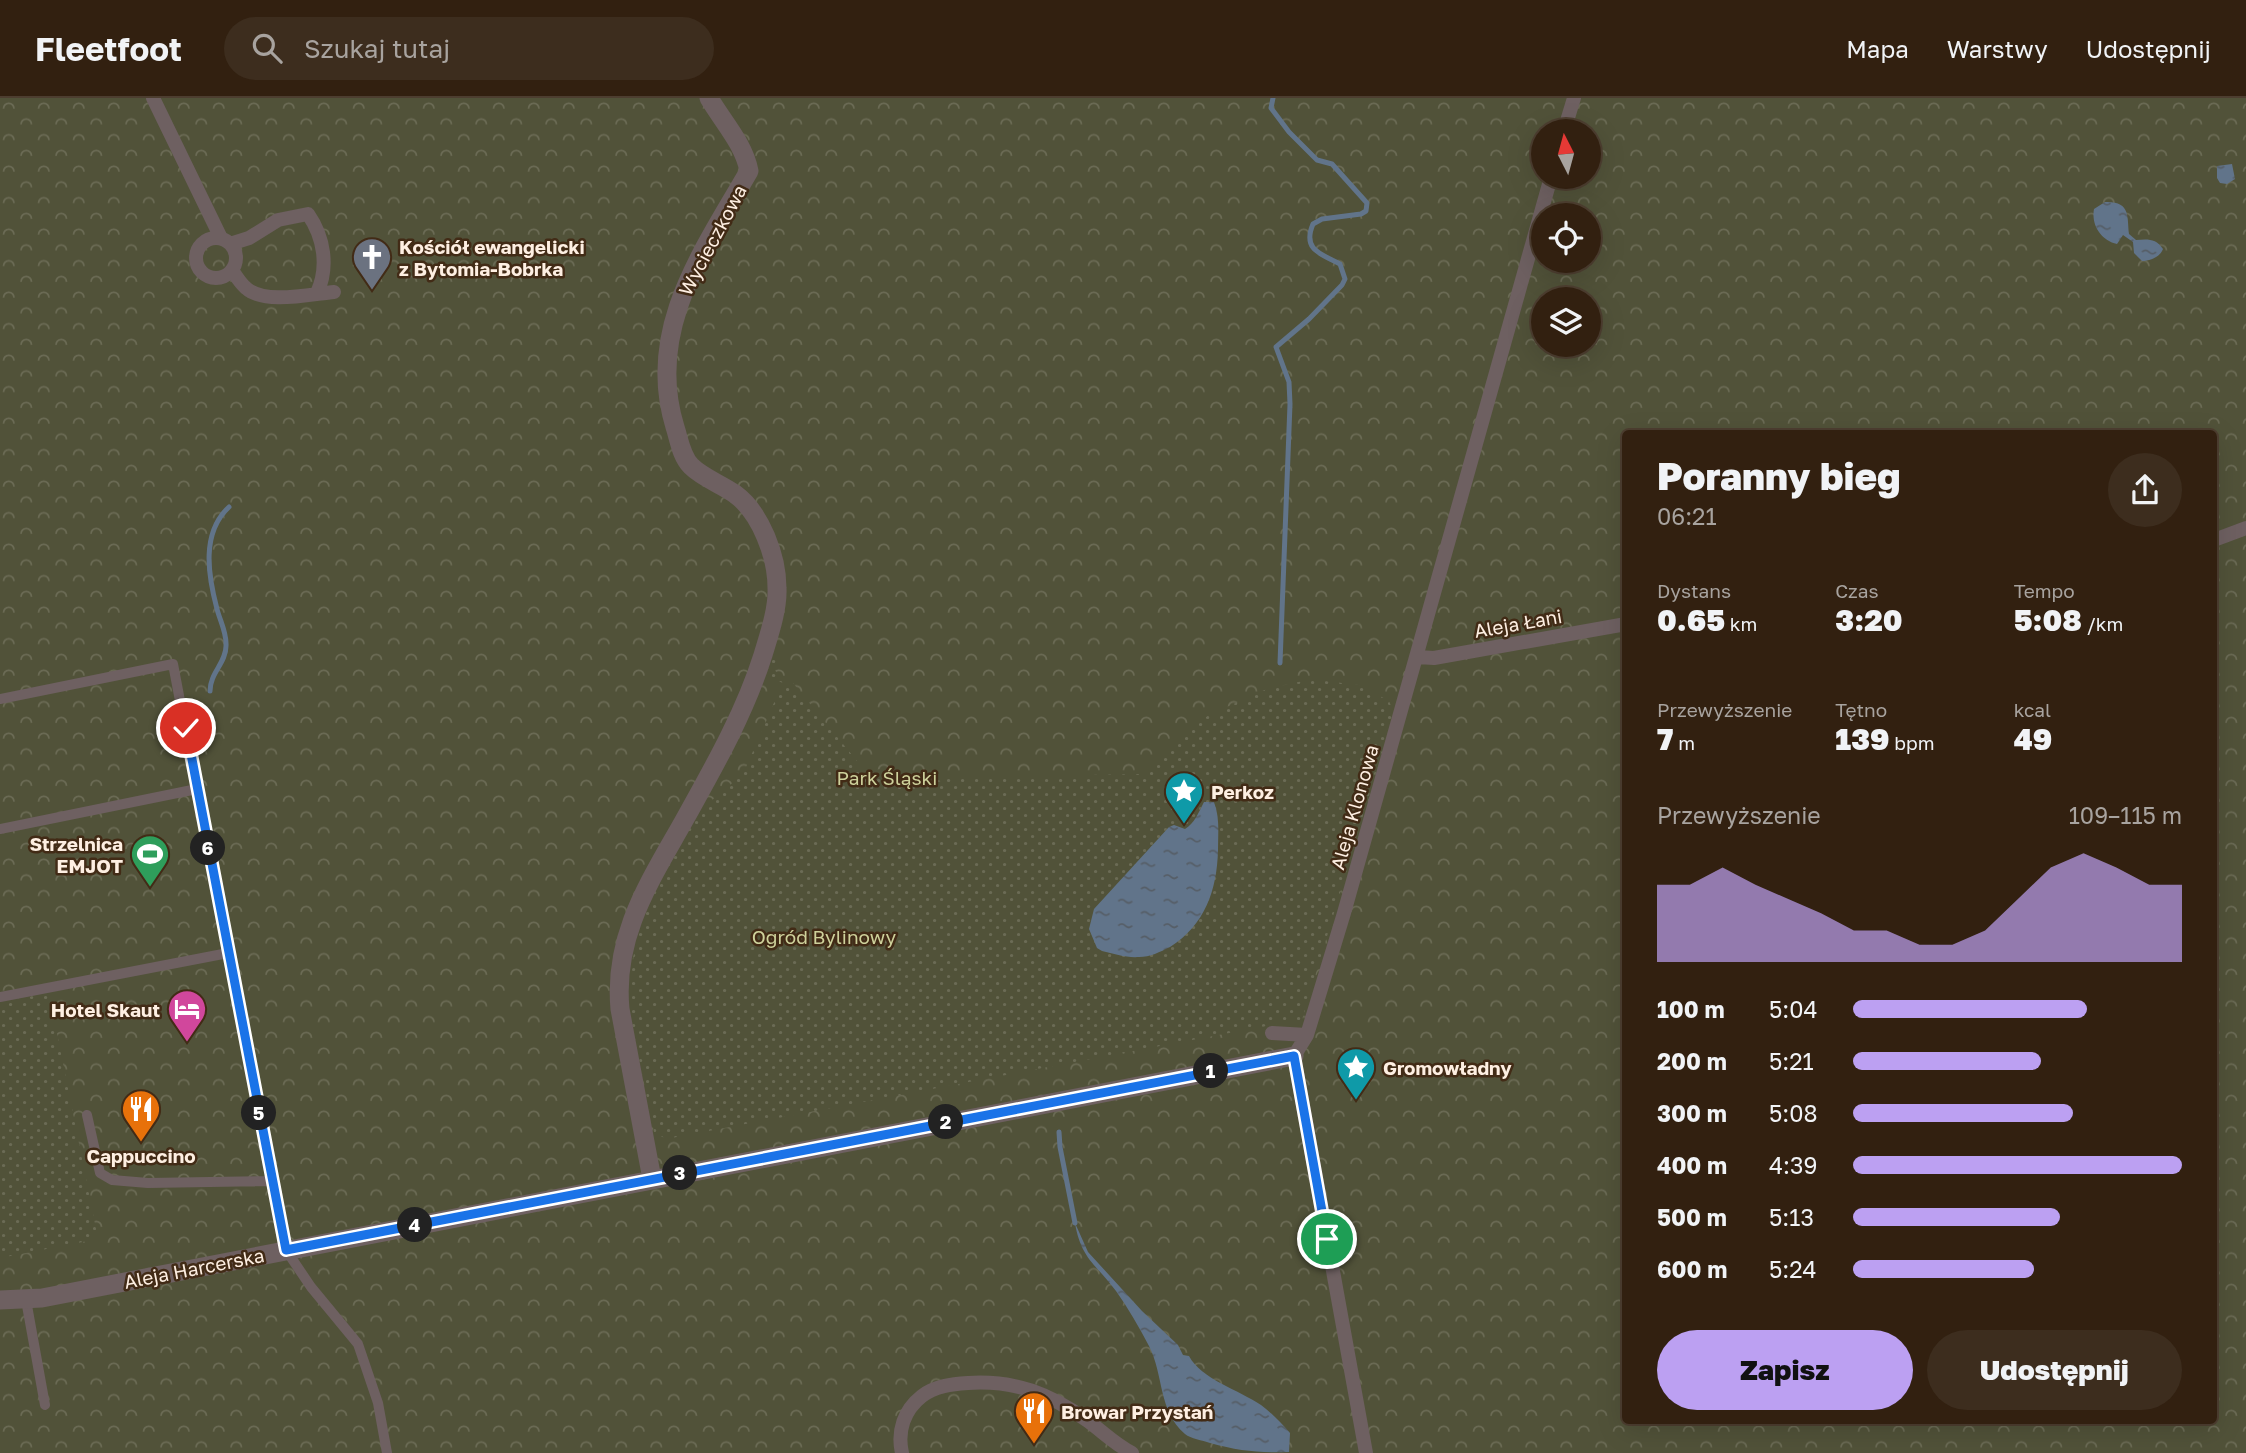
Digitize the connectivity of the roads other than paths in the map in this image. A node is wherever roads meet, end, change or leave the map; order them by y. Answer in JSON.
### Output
{"nodes":[{"id":1,"x":153,"y":98,"type":"edge"},
{"id":2,"x":709,"y":98,"type":"edge"},
{"id":3,"x":1574,"y":98,"type":"edge"},
{"id":4,"x":1568,"y":119,"type":"edge"},
{"id":5,"x":1548,"y":189,"type":"edge"},
{"id":6,"x":225,"y":241,"type":"junction"},
{"id":7,"x":232,"y":270,"type":"junction"},
{"id":8,"x":334,"y":292,"type":"dead end"},
{"id":9,"x":317,"y":293,"type":"junction"},
{"id":10,"x":2246,"y":528,"type":"edge"},
{"id":11,"x":2217,"y":539,"type":"edge"},
{"id":12,"x":1622,"y":625,"type":"edge"},
{"id":13,"x":1417,"y":657,"type":"junction"},
{"id":14,"x":0,"y":699,"type":"edge"},
{"id":15,"x":197,"y":789,"type":"junction"},
{"id":16,"x":0,"y":829,"type":"edge"},
{"id":17,"x":228,"y":953,"type":"junction"},
{"id":18,"x":0,"y":997,"type":"edge"},
{"id":19,"x":1272,"y":1033,"type":"dead end"},
{"id":20,"x":1307,"y":1035,"type":"junction"},
{"id":21,"x":1294,"y":1056,"type":"junction"},
{"id":22,"x":87,"y":1115,"type":"dead end"},
{"id":23,"x":652,"y":1179,"type":"junction"},
{"id":24,"x":273,"y":1181,"type":"junction"},
{"id":25,"x":286,"y":1250,"type":"junction"},
{"id":26,"x":0,"y":1300,"type":"edge"},
{"id":27,"x":26,"y":1300,"type":"junction"},
{"id":28,"x":45,"y":1405,"type":"dead end"},
{"id":29,"x":387,"y":1453,"type":"edge"},
{"id":30,"x":902,"y":1453,"type":"edge"},
{"id":31,"x":1132,"y":1453,"type":"edge"},
{"id":32,"x":1366,"y":1453,"type":"edge"}],
"edges":[{"from":1,"to":6,"type":"street"},
{"from":2,"to":23,"type":"street","name":"Wycieczkowa"},
{"from":3,"to":4,"type":"street"},
{"from":5,"to":13,"type":"street","name":"Aleja Klonowa"},
{"from":6,"to":7,"type":"street"},
{"from":6,"to":7,"type":"street"},
{"from":6,"to":9,"type":"street"},
{"from":7,"to":9,"type":"street"},
{"from":8,"to":9,"type":"street"},
{"from":10,"to":11,"type":"street"},
{"from":12,"to":13,"type":"street","name":"Aleja Łani"},
{"from":13,"to":20,"type":"street","name":"Aleja Klonowa"},
{"from":14,"to":15,"type":"lane"},
{"from":15,"to":16,"type":"lane"},
{"from":15,"to":17,"type":"lane"},
{"from":17,"to":18,"type":"lane"},
{"from":17,"to":24,"type":"lane"},
{"from":19,"to":20,"type":"street"},
{"from":20,"to":21,"type":"street","name":"Aleja Klonowa"},
{"from":21,"to":23,"type":"street","name":"Aleja Harcerska"},
{"from":21,"to":32,"type":"street"},
{"from":22,"to":24,"type":"lane"},
{"from":23,"to":25,"type":"street","name":"Aleja Harcerska"},
{"from":24,"to":25,"type":"lane"},
{"from":25,"to":27,"type":"street","name":"Aleja Harcerska"},
{"from":25,"to":29,"type":"lane"},
{"from":26,"to":27,"type":"street","name":"Aleja Harcerska"},
{"from":27,"to":28,"type":"lane"},
{"from":30,"to":31,"type":"street"}]}
